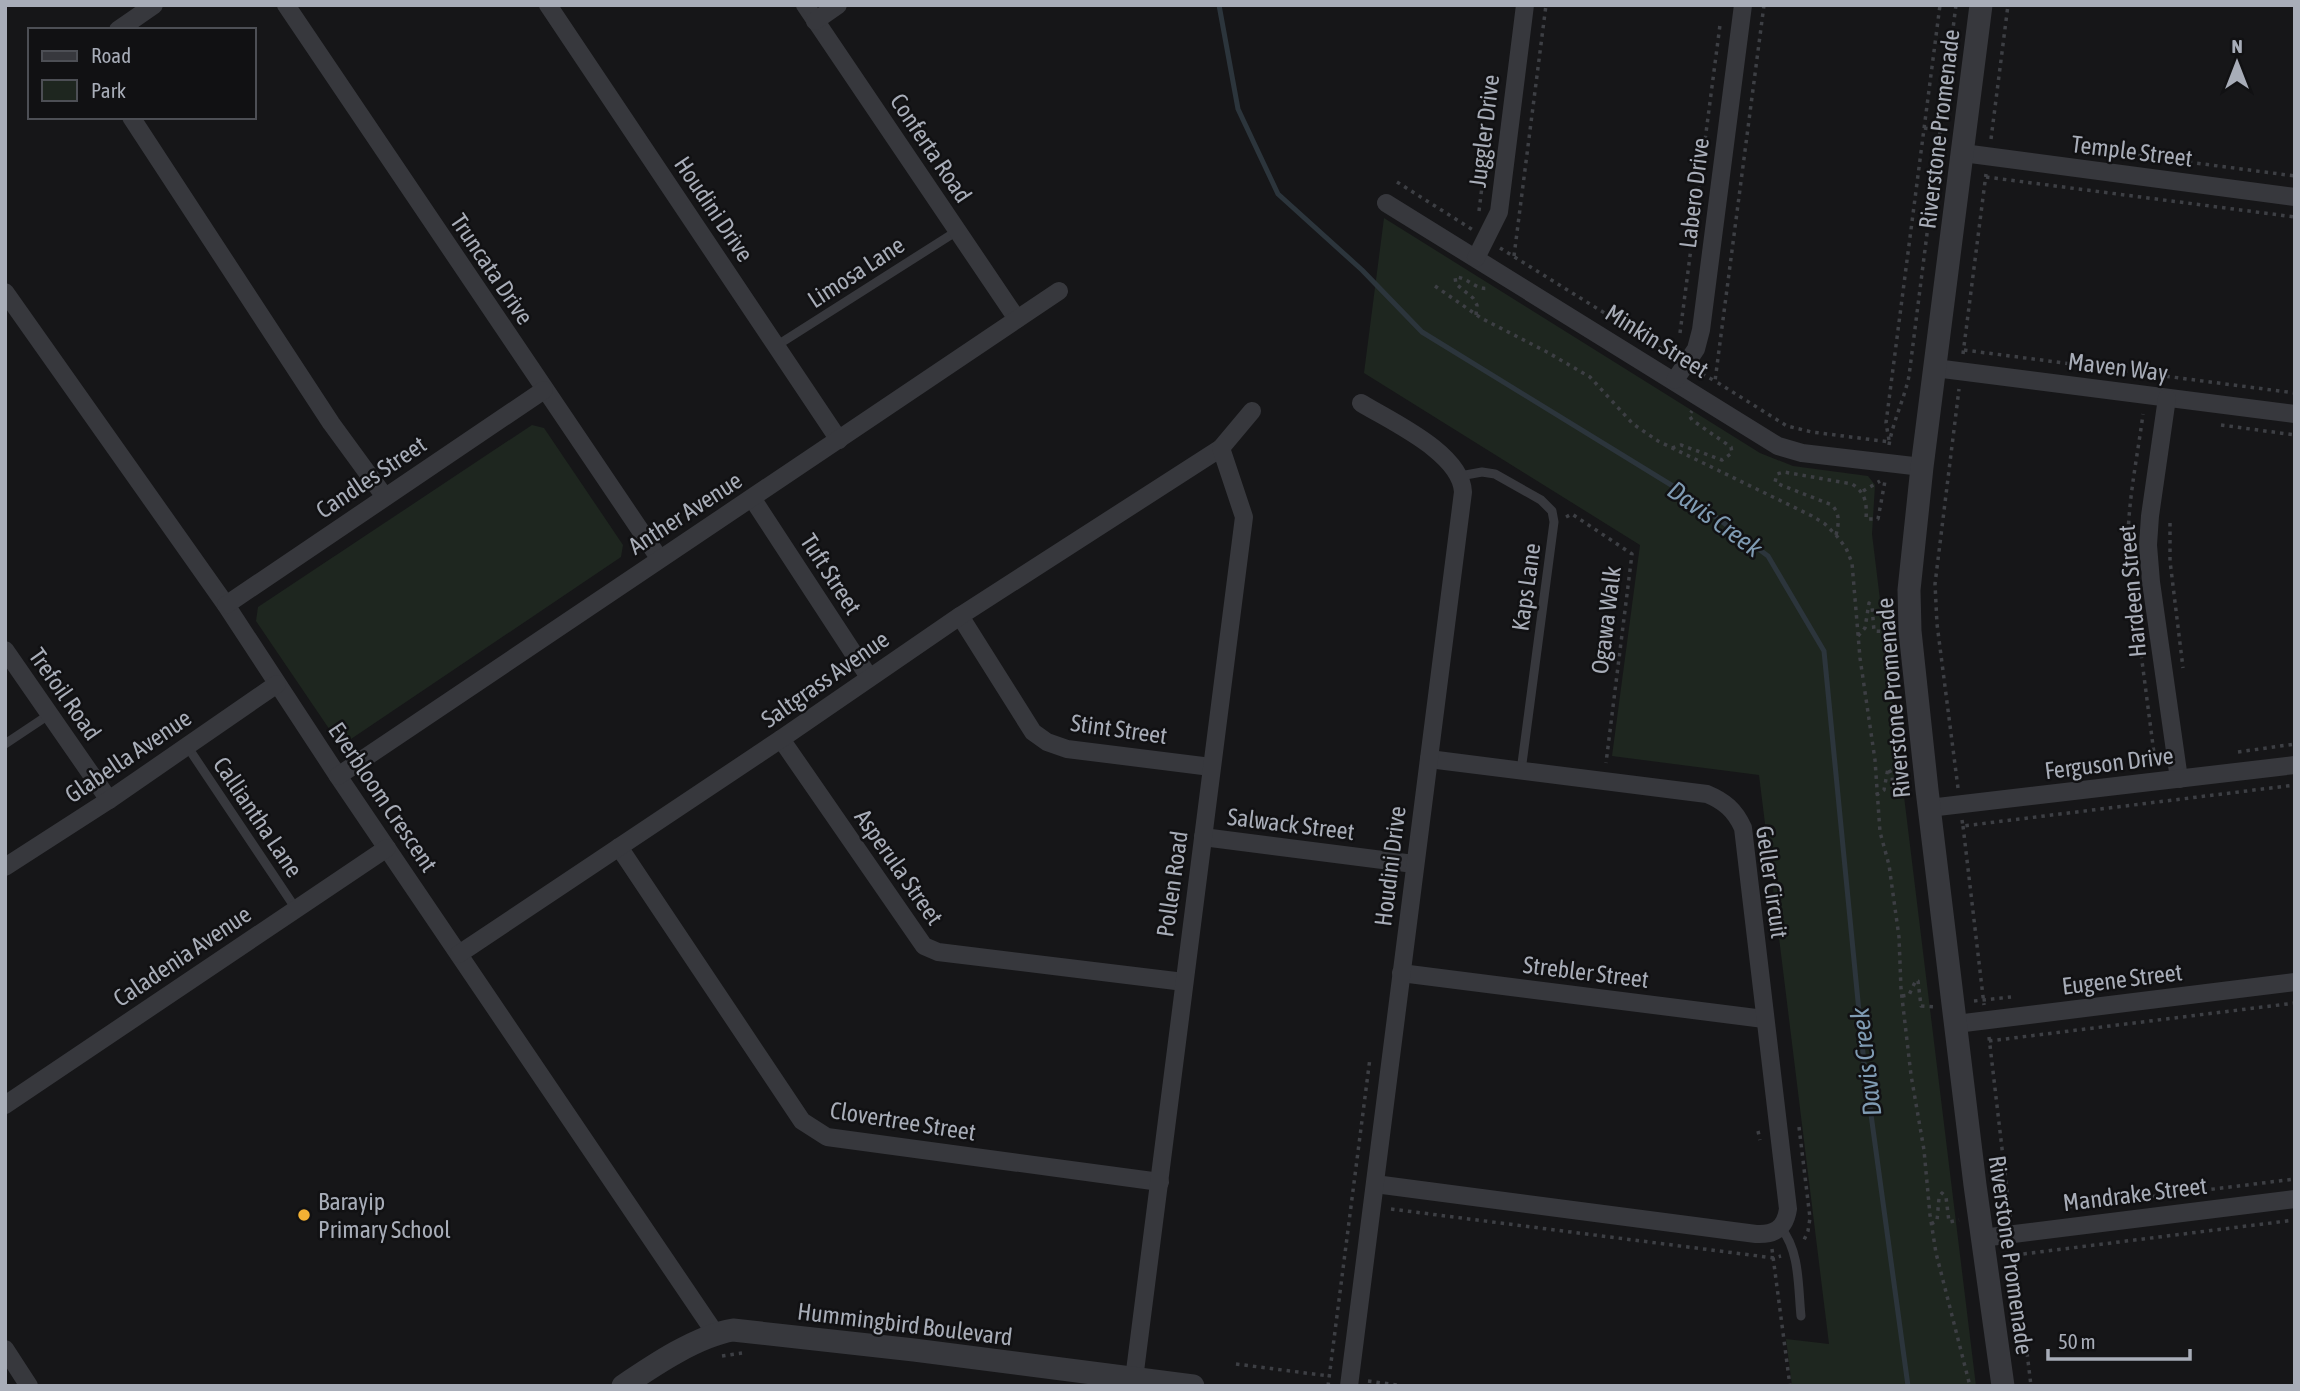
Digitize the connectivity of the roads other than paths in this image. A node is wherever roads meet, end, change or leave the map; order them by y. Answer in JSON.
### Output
{"nodes":[{"id":1,"x":154,"y":5,"type":"edge"},
{"id":2,"x":286,"y":5,"type":"edge"},
{"id":3,"x":548,"y":5,"type":"edge"},
{"id":4,"x":805,"y":5,"type":"edge"},
{"id":5,"x":838,"y":5,"type":"edge"},
{"id":6,"x":1525,"y":5,"type":"edge"},
{"id":7,"x":1743,"y":5,"type":"edge"},
{"id":8,"x":1981,"y":5,"type":"edge"},
{"id":9,"x":815,"y":20,"type":"junction"},
{"id":10,"x":121,"y":28,"type":"edge"},
{"id":11,"x":132,"y":119,"type":"edge"},
{"id":12,"x":1964,"y":143,"type":"junction"},
{"id":13,"x":2295,"y":197,"type":"edge"},
{"id":14,"x":1386,"y":202,"type":"dead end"},
{"id":15,"x":957,"y":231,"type":"junction"},
{"id":16,"x":1475,"y":258,"type":"junction"},
{"id":17,"x":1059,"y":291,"type":"dead end"},
{"id":18,"x":5,"y":292,"type":"edge"},
{"id":19,"x":1017,"y":319,"type":"junction"},
{"id":20,"x":776,"y":346,"type":"junction"},
{"id":21,"x":1935,"y":368,"type":"junction"},
{"id":22,"x":1675,"y":380,"type":"junction"},
{"id":23,"x":544,"y":390,"type":"junction"},
{"id":24,"x":2167,"y":398,"type":"junction"},
{"id":25,"x":1361,"y":403,"type":"dead end"},
{"id":26,"x":1252,"y":411,"type":"dead end"},
{"id":27,"x":2295,"y":414,"type":"edge"},
{"id":28,"x":839,"y":440,"type":"junction"},
{"id":29,"x":1221,"y":447,"type":"junction"},
{"id":30,"x":1922,"y":467,"type":"junction"},
{"id":31,"x":1460,"y":476,"type":"junction"},
{"id":32,"x":384,"y":497,"type":"junction"},
{"id":33,"x":752,"y":498,"type":"junction"},
{"id":34,"x":659,"y":558,"type":"junction"},
{"id":35,"x":226,"y":605,"type":"junction"},
{"id":36,"x":960,"y":616,"type":"junction"},
{"id":37,"x":5,"y":650,"type":"edge"},
{"id":38,"x":869,"y":677,"type":"junction"},
{"id":39,"x":277,"y":684,"type":"junction"},
{"id":40,"x":50,"y":714,"type":"junction"},
{"id":41,"x":781,"y":740,"type":"junction"},
{"id":42,"x":5,"y":744,"type":"edge"},
{"id":43,"x":187,"y":746,"type":"junction"},
{"id":44,"x":1429,"y":759,"type":"junction"},
{"id":45,"x":2295,"y":765,"type":"edge"},
{"id":46,"x":1212,"y":766,"type":"junction"},
{"id":47,"x":1521,"y":771,"type":"junction"},
{"id":48,"x":338,"y":776,"type":"junction"},
{"id":49,"x":2179,"y":779,"type":"junction"},
{"id":50,"x":1928,"y":799,"type":"junction"},
{"id":51,"x":109,"y":800,"type":"junction"},
{"id":52,"x":1203,"y":837,"type":"junction"},
{"id":53,"x":619,"y":847,"type":"junction"},
{"id":54,"x":387,"y":848,"type":"junction"},
{"id":55,"x":1414,"y":864,"type":"junction"},
{"id":56,"x":5,"y":867,"type":"edge"},
{"id":57,"x":296,"y":909,"type":"junction"},
{"id":58,"x":459,"y":954,"type":"junction"},
{"id":59,"x":1401,"y":973,"type":"junction"},
{"id":60,"x":1184,"y":982,"type":"junction"},
{"id":61,"x":2295,"y":982,"type":"edge"},
{"id":62,"x":1764,"y":1019,"type":"junction"},
{"id":63,"x":1956,"y":1024,"type":"junction"},
{"id":64,"x":5,"y":1105,"type":"edge"},
{"id":65,"x":1160,"y":1182,"type":"junction"},
{"id":66,"x":1375,"y":1184,"type":"junction"},
{"id":67,"x":2295,"y":1199,"type":"edge"},
{"id":68,"x":1775,"y":1231,"type":"junction"},
{"id":69,"x":1982,"y":1238,"type":"junction"},
{"id":70,"x":1801,"y":1316,"type":"dead end"},
{"id":71,"x":715,"y":1333,"type":"junction"},
{"id":72,"x":5,"y":1349,"type":"edge"},
{"id":73,"x":1134,"y":1379,"type":"junction"},
{"id":74,"x":1349,"y":1382,"type":"edge"},
{"id":75,"x":29,"y":1386,"type":"edge"},
{"id":76,"x":623,"y":1386,"type":"edge"},
{"id":77,"x":1193,"y":1386,"type":"edge"},
{"id":78,"x":2003,"y":1386,"type":"edge"}],
"edges":[{"from":1,"to":10,"type":"street"},
{"from":2,"to":23,"type":"street","name":"Truncata Drive"},
{"from":3,"to":20,"type":"street","name":"Houdini Drive"},
{"from":4,"to":9,"type":"street","name":"Conferta Road"},
{"from":5,"to":9,"type":"street"},
{"from":6,"to":16,"type":"street","name":"Juggler Drive"},
{"from":7,"to":22,"type":"street","name":"Labero Drive"},
{"from":8,"to":12,"type":"street","name":"Riverstone Promenade"},
{"from":9,"to":15,"type":"street","name":"Conferta Road"},
{"from":11,"to":32,"type":"street"},
{"from":12,"to":13,"type":"street","name":"Temple Street"},
{"from":12,"to":21,"type":"street","name":"Riverstone Promenade"},
{"from":14,"to":16,"type":"street","name":"Minkin Street"},
{"from":15,"to":19,"type":"street","name":"Conferta Road"},
{"from":15,"to":20,"type":"lane","name":"Limosa Lane"},
{"from":16,"to":22,"type":"street","name":"Minkin Street"},
{"from":17,"to":19,"type":"street","name":"Anther Avenue"},
{"from":18,"to":35,"type":"street","name":"Everbloom Crescent"},
{"from":19,"to":28,"type":"street","name":"Anther Avenue"},
{"from":20,"to":28,"type":"street","name":"Houdini Drive"},
{"from":21,"to":24,"type":"street","name":"Maven Way"},
{"from":21,"to":30,"type":"street","name":"Riverstone Promenade"},
{"from":22,"to":30,"type":"street","name":"Minkin Street"},
{"from":23,"to":32,"type":"street","name":"Candles Street"},
{"from":23,"to":34,"type":"street","name":"Truncata Drive"},
{"from":24,"to":27,"type":"street","name":"Maven Way"},
{"from":24,"to":49,"type":"street","name":"Hardeen Street"},
{"from":25,"to":31,"type":"street"},
{"from":26,"to":29,"type":"street"},
{"from":28,"to":33,"type":"street","name":"Anther Avenue"},
{"from":29,"to":36,"type":"street","name":"Saltgrass Avenue"},
{"from":29,"to":46,"type":"street","name":"Pollen Road"},
{"from":30,"to":50,"type":"street","name":"Riverstone Promenade"},
{"from":31,"to":44,"type":"street","name":"Houdini Drive"},
{"from":31,"to":47,"type":"lane","name":"Kaps Lane"},
{"from":32,"to":35,"type":"street","name":"Candles Street"},
{"from":33,"to":34,"type":"street","name":"Anther Avenue"},
{"from":33,"to":38,"type":"street","name":"Tuft Street"},
{"from":34,"to":48,"type":"street","name":"Anther Avenue"},
{"from":35,"to":39,"type":"street","name":"Everbloom Crescent"},
{"from":36,"to":38,"type":"street","name":"Saltgrass Avenue"},
{"from":36,"to":46,"type":"street","name":"Stint Street"},
{"from":37,"to":40,"type":"street","name":"Trefoil Road"},
{"from":38,"to":41,"type":"street","name":"Saltgrass Avenue"},
{"from":39,"to":43,"type":"street","name":"Glabella Avenue"},
{"from":39,"to":48,"type":"street","name":"Everbloom Crescent"},
{"from":40,"to":42,"type":"lane"},
{"from":40,"to":51,"type":"street","name":"Trefoil Road"},
{"from":41,"to":53,"type":"street","name":"Saltgrass Avenue"},
{"from":41,"to":60,"type":"street","name":"Asperula Street"},
{"from":43,"to":51,"type":"street","name":"Glabella Avenue"},
{"from":43,"to":57,"type":"lane","name":"Calliantha Lane"},
{"from":44,"to":47,"type":"street","name":"Geller Circuit"},
{"from":44,"to":55,"type":"street","name":"Houdini Drive"},
{"from":45,"to":49,"type":"street","name":"Ferguson Drive"},
{"from":46,"to":52,"type":"street","name":"Pollen Road"},
{"from":47,"to":62,"type":"street","name":"Geller Circuit"},
{"from":48,"to":54,"type":"street","name":"Everbloom Crescent"},
{"from":49,"to":50,"type":"street","name":"Ferguson Drive"},
{"from":50,"to":63,"type":"street","name":"Riverstone Promenade"},
{"from":51,"to":56,"type":"street","name":"Glabella Avenue"},
{"from":52,"to":55,"type":"street","name":"Salwack Street"},
{"from":52,"to":60,"type":"street","name":"Pollen Road"},
{"from":53,"to":58,"type":"street","name":"Saltgrass Avenue"},
{"from":53,"to":65,"type":"street","name":"Clovertree Street"},
{"from":54,"to":57,"type":"street","name":"Caladenia Avenue"},
{"from":54,"to":58,"type":"street","name":"Everbloom Crescent"},
{"from":55,"to":59,"type":"street","name":"Houdini Drive"},
{"from":57,"to":64,"type":"street","name":"Caladenia Avenue"},
{"from":58,"to":71,"type":"street","name":"Everbloom Crescent"},
{"from":59,"to":62,"type":"street","name":"Strebler Street"},
{"from":59,"to":66,"type":"street","name":"Houdini Drive"},
{"from":60,"to":65,"type":"street","name":"Pollen Road"},
{"from":61,"to":63,"type":"street","name":"Eugene Street"},
{"from":62,"to":68,"type":"street","name":"Geller Circuit"},
{"from":63,"to":69,"type":"street","name":"Riverstone Promenade"},
{"from":65,"to":73,"type":"street","name":"Pollen Road"},
{"from":66,"to":68,"type":"street"},
{"from":66,"to":74,"type":"street","name":"Houdini Drive"},
{"from":67,"to":69,"type":"street","name":"Mandrake Street"},
{"from":68,"to":70,"type":"lane"},
{"from":69,"to":78,"type":"street","name":"Riverstone Promenade"},
{"from":71,"to":73,"type":"street","name":"Hummingbird Boulevard"},
{"from":71,"to":76,"type":"street","name":"Hummingbird Boulevard"},
{"from":72,"to":75,"type":"street"},
{"from":73,"to":77,"type":"street","name":"Hummingbird Boulevard"}]}
